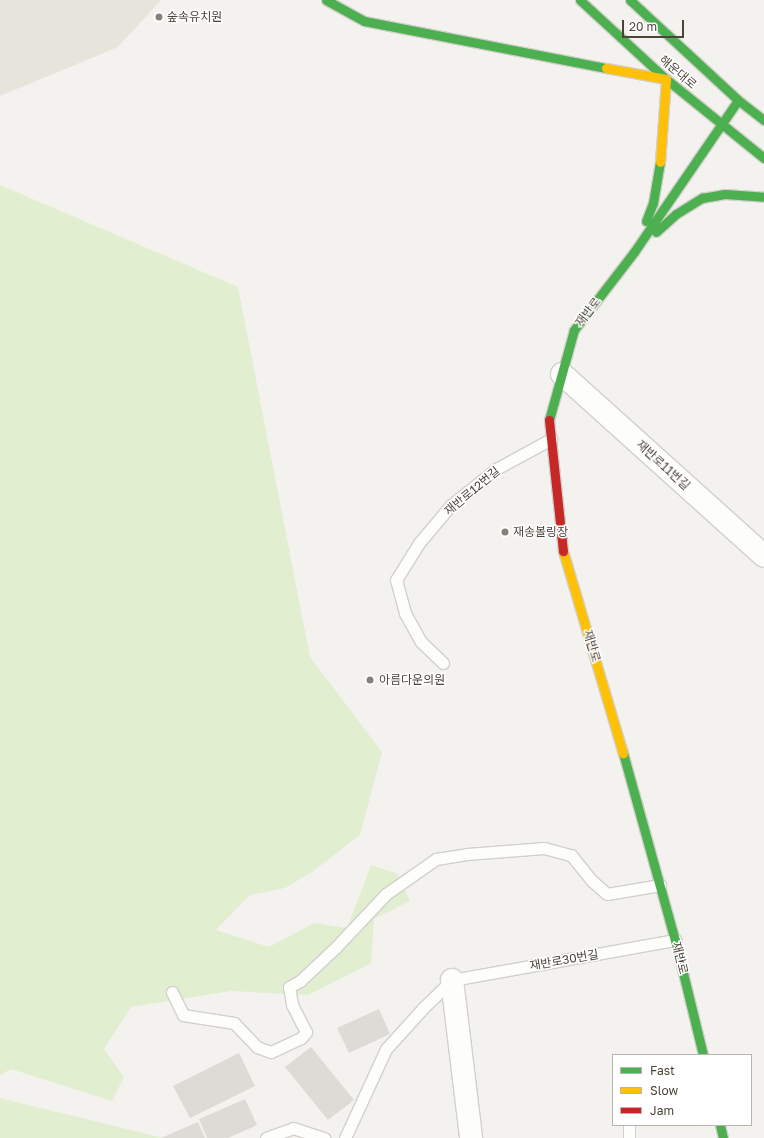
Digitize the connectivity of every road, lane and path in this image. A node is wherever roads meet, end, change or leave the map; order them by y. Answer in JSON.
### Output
{"nodes":[{"id":1,"x":326,"y":0,"type":"edge"},
{"id":2,"x":580,"y":0,"type":"edge"},
{"id":3,"x":630,"y":0,"type":"edge"},
{"id":4,"x":666,"y":79,"type":"junction"},
{"id":5,"x":738,"y":100,"type":"junction"},
{"id":6,"x":764,"y":120,"type":"edge"},
{"id":7,"x":721,"y":124,"type":"junction"},
{"id":8,"x":764,"y":158,"type":"edge"},
{"id":9,"x":764,"y":197,"type":"edge"},
{"id":10,"x":634,"y":252,"type":"junction"},
{"id":11,"x":562,"y":374,"type":"junction"},
{"id":12,"x":551,"y":439,"type":"junction"},
{"id":13,"x":764,"y":556,"type":"edge"},
{"id":14,"x":443,"y":663,"type":"dead end"},
{"id":15,"x":660,"y":885,"type":"junction"},
{"id":16,"x":675,"y":940,"type":"junction"},
{"id":17,"x":452,"y":980,"type":"junction"},
{"id":18,"x":172,"y":992,"type":"dead end"},
{"id":19,"x":703,"y":1054,"type":"edge"},
{"id":20,"x":629,"y":1126,"type":"edge"},
{"id":21,"x":720,"y":1126,"type":"edge"},
{"id":22,"x":266,"y":1138,"type":"edge"},
{"id":23,"x":324,"y":1138,"type":"edge"},
{"id":24,"x":345,"y":1138,"type":"edge"},
{"id":25,"x":471,"y":1138,"type":"edge"},
{"id":26,"x":629,"y":1138,"type":"edge"},
{"id":27,"x":723,"y":1138,"type":"edge"}],
"edges":[{"from":1,"to":4,"type":"main road"},
{"from":2,"to":4,"type":"main road","name":"해운대로"},
{"from":3,"to":5,"type":"main road","name":"해운대로"},
{"from":4,"to":7,"type":"main road","name":"해운대로"},
{"from":4,"to":10,"type":"main road","name":"재반로"},
{"from":5,"to":6,"type":"main road","name":"해운대로"},
{"from":5,"to":7,"type":"main road","name":"재반로"},
{"from":7,"to":8,"type":"main road","name":"해운대로"},
{"from":7,"to":10,"type":"main road","name":"재반로"},
{"from":9,"to":10,"type":"main road"},
{"from":10,"to":11,"type":"main road","name":"재반로"},
{"from":11,"to":12,"type":"main road","name":"재반로"},
{"from":11,"to":13,"type":"street","name":"재반로11번길"},
{"from":12,"to":14,"type":"lane","name":"재반로12번길"},
{"from":12,"to":15,"type":"main road","name":"재반로"},
{"from":15,"to":16,"type":"main road","name":"재반로"},
{"from":15,"to":18,"type":"lane"},
{"from":16,"to":17,"type":"lane","name":"재반로30번길"},
{"from":16,"to":19,"type":"main road","name":"재반로"},
{"from":17,"to":24,"type":"lane"},
{"from":17,"to":25,"type":"street"},
{"from":20,"to":26,"type":"lane"},
{"from":21,"to":27,"type":"main road"},
{"from":22,"to":23,"type":"lane"}]}
